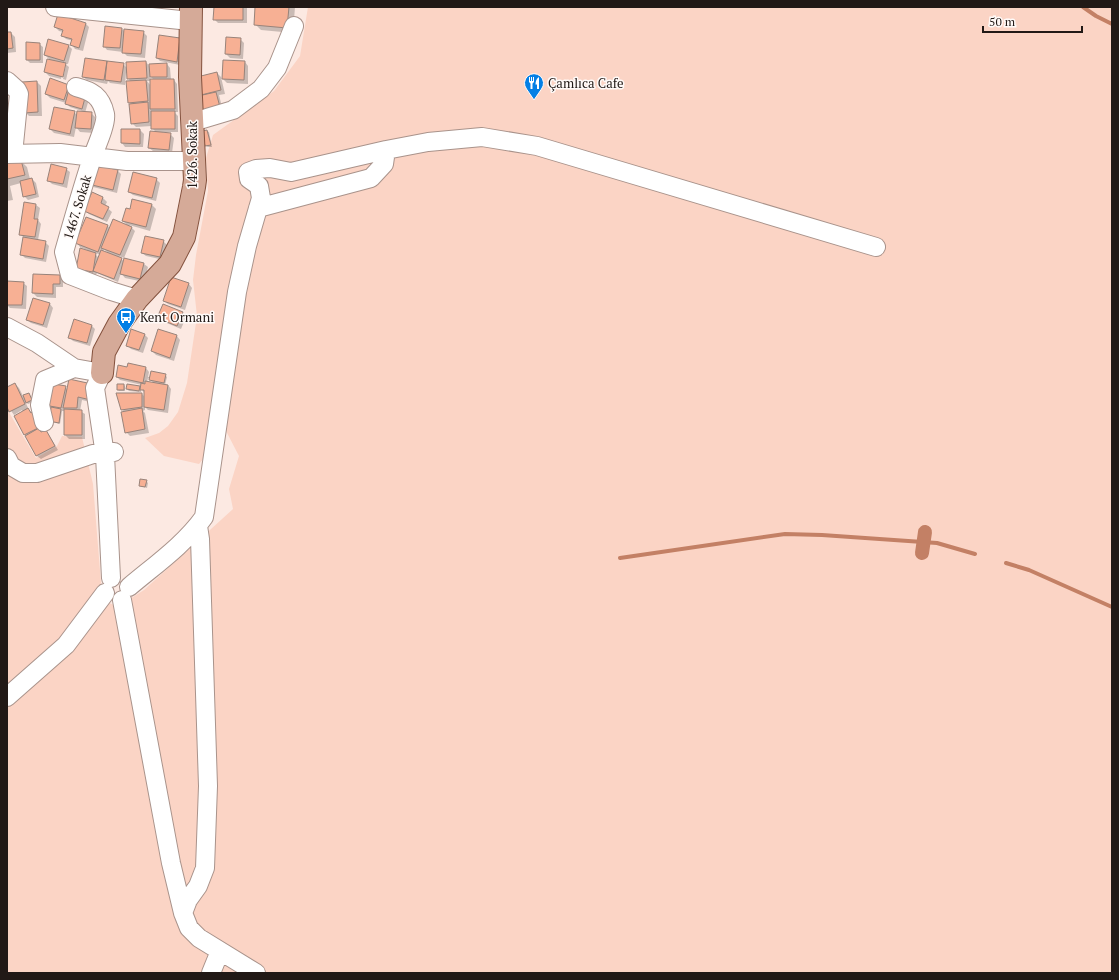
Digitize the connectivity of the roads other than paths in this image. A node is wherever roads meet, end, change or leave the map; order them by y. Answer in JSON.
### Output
{"nodes":[{"id":1,"x":55,"y":7,"type":"edge"},
{"id":2,"x":190,"y":14,"type":"edge"},
{"id":3,"x":294,"y":26,"type":"dead end"},
{"id":4,"x":7,"y":81,"type":"edge"},
{"id":5,"x":76,"y":87,"type":"dead end"},
{"id":6,"x":193,"y":122,"type":"junction"},
{"id":7,"x":386,"y":150,"type":"junction"},
{"id":8,"x":10,"y":154,"type":"edge"},
{"id":9,"x":93,"y":157,"type":"junction"},
{"id":10,"x":194,"y":161,"type":"junction"},
{"id":11,"x":258,"y":208,"type":"junction"},
{"id":12,"x":876,"y":248,"type":"dead end"},
{"id":13,"x":137,"y":299,"type":"junction"},
{"id":14,"x":7,"y":326,"type":"edge"},
{"id":15,"x":74,"y":368,"type":"junction"},
{"id":16,"x":102,"y":373,"type":"junction"},
{"id":17,"x":44,"y":422,"type":"dead end"},
{"id":18,"x":109,"y":453,"type":"junction"},
{"id":19,"x":7,"y":458,"type":"edge"},
{"id":20,"x":198,"y":526,"type":"junction"},
{"id":21,"x":118,"y":587,"type":"junction"},
{"id":22,"x":7,"y":697,"type":"edge"},
{"id":23,"x":183,"y":913,"type":"junction"},
{"id":24,"x":220,"y":950,"type":"junction"},
{"id":25,"x":211,"y":973,"type":"edge"},
{"id":26,"x":256,"y":973,"type":"edge"}],
"edges":[{"from":1,"to":2,"type":"street"},
{"from":2,"to":6,"type":"main road","name":"1426. Sokak"},
{"from":3,"to":6,"type":"street"},
{"from":4,"to":8,"type":"street"},
{"from":5,"to":9,"type":"street","name":"1467. Sokak"},
{"from":6,"to":10,"type":"main road","name":"1426. Sokak"},
{"from":7,"to":11,"type":"street"},
{"from":7,"to":11,"type":"street"},
{"from":7,"to":12,"type":"street"},
{"from":8,"to":9,"type":"street"},
{"from":9,"to":10,"type":"street"},
{"from":9,"to":13,"type":"street","name":"1467. Sokak"},
{"from":10,"to":13,"type":"main road","name":"1426. Sokak"},
{"from":11,"to":20,"type":"street"},
{"from":13,"to":16,"type":"main road","name":"1426. Sokak"},
{"from":14,"to":15,"type":"street"},
{"from":15,"to":16,"type":"street"},
{"from":15,"to":17,"type":"street"},
{"from":16,"to":18,"type":"street"},
{"from":18,"to":19,"type":"street"},
{"from":18,"to":21,"type":"street"},
{"from":20,"to":21,"type":"street"},
{"from":20,"to":23,"type":"street"},
{"from":21,"to":22,"type":"street"},
{"from":21,"to":23,"type":"street"},
{"from":23,"to":24,"type":"street"},
{"from":24,"to":25,"type":"street"},
{"from":24,"to":26,"type":"street"}]}
